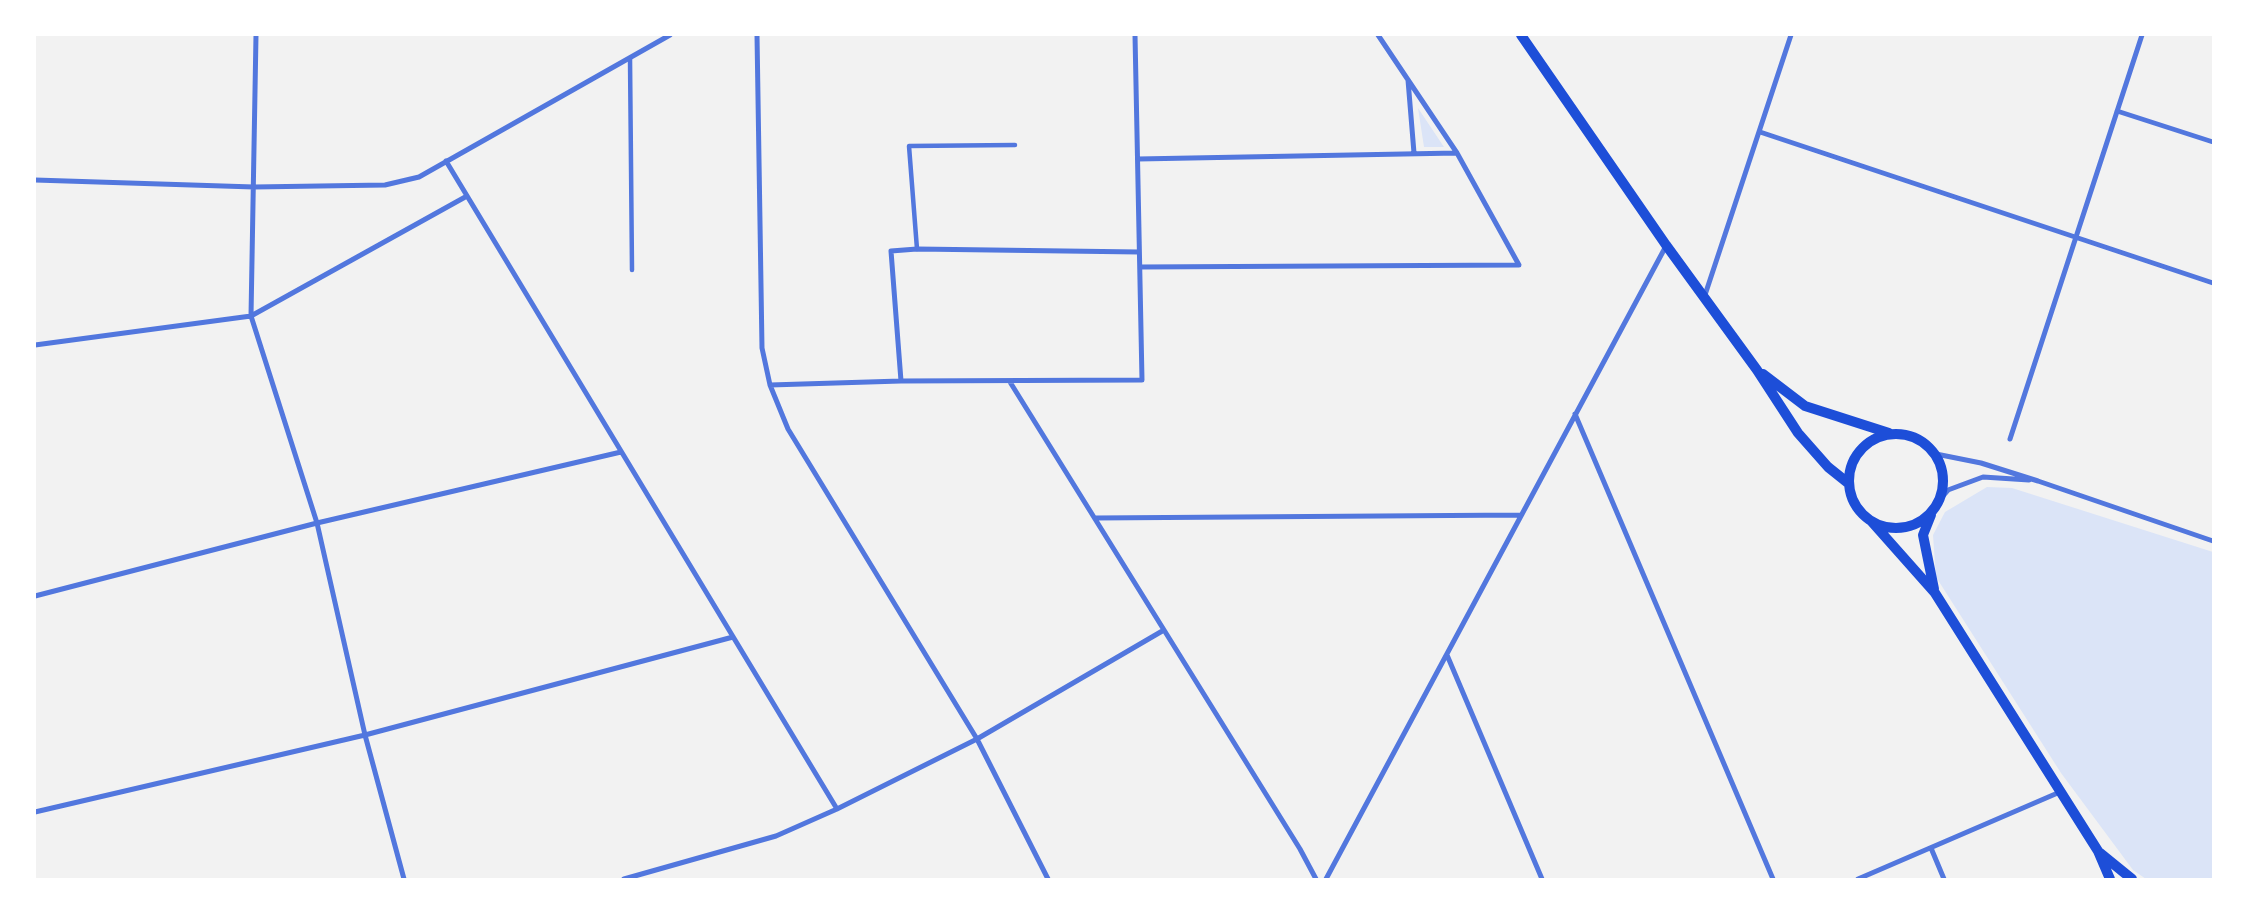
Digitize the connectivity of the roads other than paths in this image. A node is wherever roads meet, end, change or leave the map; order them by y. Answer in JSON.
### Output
{"nodes":[{"id":1,"x":256,"y":35,"type":"edge"},
{"id":2,"x":670,"y":35,"type":"edge"},
{"id":3,"x":757,"y":35,"type":"edge"},
{"id":4,"x":1135,"y":35,"type":"edge"},
{"id":5,"x":1378,"y":35,"type":"edge"},
{"id":6,"x":1522,"y":35,"type":"edge"},
{"id":7,"x":1791,"y":35,"type":"edge"},
{"id":8,"x":2142,"y":35,"type":"edge"},
{"id":9,"x":630,"y":58,"type":"junction"},
{"id":10,"x":1408,"y":79,"type":"junction"},
{"id":11,"x":2117,"y":110,"type":"junction"},
{"id":12,"x":1760,"y":132,"type":"junction"},
{"id":13,"x":2213,"y":142,"type":"edge"},
{"id":14,"x":1016,"y":145,"type":"dead end"},
{"id":15,"x":1414,"y":152,"type":"junction"},
{"id":16,"x":1457,"y":153,"type":"junction"},
{"id":17,"x":1138,"y":160,"type":"junction"},
{"id":18,"x":446,"y":162,"type":"junction"},
{"id":19,"x":35,"y":180,"type":"edge"},
{"id":20,"x":254,"y":187,"type":"junction"},
{"id":21,"x":467,"y":196,"type":"junction"},
{"id":22,"x":2076,"y":237,"type":"junction"},
{"id":23,"x":1666,"y":245,"type":"junction"},
{"id":24,"x":916,"y":249,"type":"junction"},
{"id":25,"x":1139,"y":252,"type":"junction"},
{"id":26,"x":1140,"y":267,"type":"junction"},
{"id":27,"x":632,"y":270,"type":"dead end"},
{"id":28,"x":2213,"y":283,"type":"edge"},
{"id":29,"x":1704,"y":298,"type":"junction"},
{"id":30,"x":251,"y":316,"type":"junction"},
{"id":31,"x":35,"y":345,"type":"edge"},
{"id":32,"x":1757,"y":370,"type":"junction"},
{"id":33,"x":901,"y":381,"type":"junction"},
{"id":34,"x":1010,"y":382,"type":"junction"},
{"id":35,"x":770,"y":385,"type":"junction"},
{"id":36,"x":1575,"y":414,"type":"junction"},
{"id":37,"x":1889,"y":433,"type":"junction"},
{"id":38,"x":2010,"y":439,"type":"dead end"},
{"id":39,"x":621,"y":452,"type":"junction"},
{"id":40,"x":1936,"y":454,"type":"junction"},
{"id":41,"x":2038,"y":481,"type":"junction"},
{"id":42,"x":1848,"y":483,"type":"junction"},
{"id":43,"x":1942,"y":497,"type":"junction"},
{"id":44,"x":1522,"y":515,"type":"junction"},
{"id":45,"x":1931,"y":515,"type":"junction"},
{"id":46,"x":1095,"y":518,"type":"junction"},
{"id":47,"x":1872,"y":522,"type":"junction"},
{"id":48,"x":317,"y":523,"type":"junction"},
{"id":49,"x":2213,"y":541,"type":"edge"},
{"id":50,"x":1935,"y":593,"type":"junction"},
{"id":51,"x":35,"y":596,"type":"edge"},
{"id":52,"x":1164,"y":630,"type":"junction"},
{"id":53,"x":733,"y":637,"type":"junction"},
{"id":54,"x":1447,"y":655,"type":"junction"},
{"id":55,"x":365,"y":735,"type":"junction"},
{"id":56,"x":977,"y":738,"type":"junction"},
{"id":57,"x":2060,"y":792,"type":"junction"},
{"id":58,"x":837,"y":809,"type":"junction"},
{"id":59,"x":35,"y":812,"type":"edge"},
{"id":60,"x":1931,"y":848,"type":"junction"},
{"id":61,"x":2098,"y":851,"type":"junction"},
{"id":62,"x":1045,"y":873,"type":"junction"},
{"id":63,"x":636,"y":877,"type":"edge"},
{"id":64,"x":404,"y":879,"type":"edge"},
{"id":65,"x":624,"y":879,"type":"edge"},
{"id":66,"x":1042,"y":879,"type":"edge"},
{"id":67,"x":1048,"y":879,"type":"edge"},
{"id":68,"x":1316,"y":879,"type":"edge"},
{"id":69,"x":1326,"y":879,"type":"edge"},
{"id":70,"x":1542,"y":879,"type":"edge"},
{"id":71,"x":1773,"y":879,"type":"edge"},
{"id":72,"x":1858,"y":879,"type":"edge"},
{"id":73,"x":1944,"y":879,"type":"edge"},
{"id":74,"x":2110,"y":879,"type":"edge"},
{"id":75,"x":2132,"y":879,"type":"edge"}],
"edges":[{"from":1,"to":20,"type":"street"},
{"from":2,"to":9,"type":"street"},
{"from":3,"to":35,"type":"street"},
{"from":4,"to":17,"type":"street"},
{"from":5,"to":10,"type":"street"},
{"from":6,"to":23,"type":"main road"},
{"from":7,"to":12,"type":"street"},
{"from":8,"to":11,"type":"street"},
{"from":9,"to":18,"type":"street"},
{"from":9,"to":27,"type":"street"},
{"from":10,"to":15,"type":"street"},
{"from":10,"to":16,"type":"street"},
{"from":11,"to":13,"type":"street"},
{"from":11,"to":22,"type":"street"},
{"from":12,"to":22,"type":"street"},
{"from":12,"to":29,"type":"street"},
{"from":14,"to":24,"type":"street"},
{"from":15,"to":16,"type":"street"},
{"from":15,"to":17,"type":"street"},
{"from":16,"to":26,"type":"street"},
{"from":17,"to":25,"type":"street"},
{"from":18,"to":20,"type":"street"},
{"from":18,"to":21,"type":"street"},
{"from":19,"to":20,"type":"street"},
{"from":20,"to":30,"type":"street"},
{"from":21,"to":30,"type":"street"},
{"from":21,"to":39,"type":"street"},
{"from":22,"to":28,"type":"street"},
{"from":22,"to":38,"type":"street"},
{"from":23,"to":29,"type":"main road"},
{"from":23,"to":36,"type":"street"},
{"from":24,"to":25,"type":"street"},
{"from":24,"to":33,"type":"street"},
{"from":25,"to":26,"type":"street"},
{"from":26,"to":34,"type":"street"},
{"from":29,"to":32,"type":"main road"},
{"from":30,"to":31,"type":"street"},
{"from":30,"to":48,"type":"street"},
{"from":32,"to":37,"type":"main road"},
{"from":32,"to":42,"type":"main road"},
{"from":33,"to":34,"type":"street"},
{"from":33,"to":35,"type":"street"},
{"from":34,"to":46,"type":"street"},
{"from":35,"to":56,"type":"street"},
{"from":36,"to":44,"type":"street"},
{"from":36,"to":71,"type":"street"},
{"from":37,"to":40,"type":"main road"},
{"from":37,"to":42,"type":"main road"},
{"from":39,"to":48,"type":"street"},
{"from":39,"to":53,"type":"street"},
{"from":40,"to":41,"type":"street"},
{"from":40,"to":43,"type":"main road"},
{"from":41,"to":43,"type":"street"},
{"from":41,"to":49,"type":"street"},
{"from":42,"to":47,"type":"main road"},
{"from":43,"to":45,"type":"main road"},
{"from":44,"to":46,"type":"street"},
{"from":44,"to":54,"type":"street"},
{"from":45,"to":47,"type":"main road"},
{"from":45,"to":50,"type":"main road"},
{"from":46,"to":52,"type":"street"},
{"from":47,"to":50,"type":"main road"},
{"from":48,"to":51,"type":"street"},
{"from":48,"to":55,"type":"street"},
{"from":50,"to":57,"type":"main road"},
{"from":52,"to":56,"type":"street"},
{"from":52,"to":68,"type":"street"},
{"from":53,"to":55,"type":"street"},
{"from":53,"to":58,"type":"street"},
{"from":54,"to":69,"type":"street"},
{"from":54,"to":70,"type":"street"},
{"from":55,"to":59,"type":"street"},
{"from":55,"to":64,"type":"street"},
{"from":56,"to":58,"type":"street"},
{"from":56,"to":62,"type":"street"},
{"from":57,"to":60,"type":"street"},
{"from":57,"to":61,"type":"main road"},
{"from":58,"to":63,"type":"street"},
{"from":60,"to":72,"type":"street"},
{"from":60,"to":73,"type":"street"},
{"from":61,"to":74,"type":"main road"},
{"from":61,"to":75,"type":"main road"},
{"from":62,"to":66,"type":"street"},
{"from":62,"to":67,"type":"street"},
{"from":63,"to":65,"type":"street"}]}
